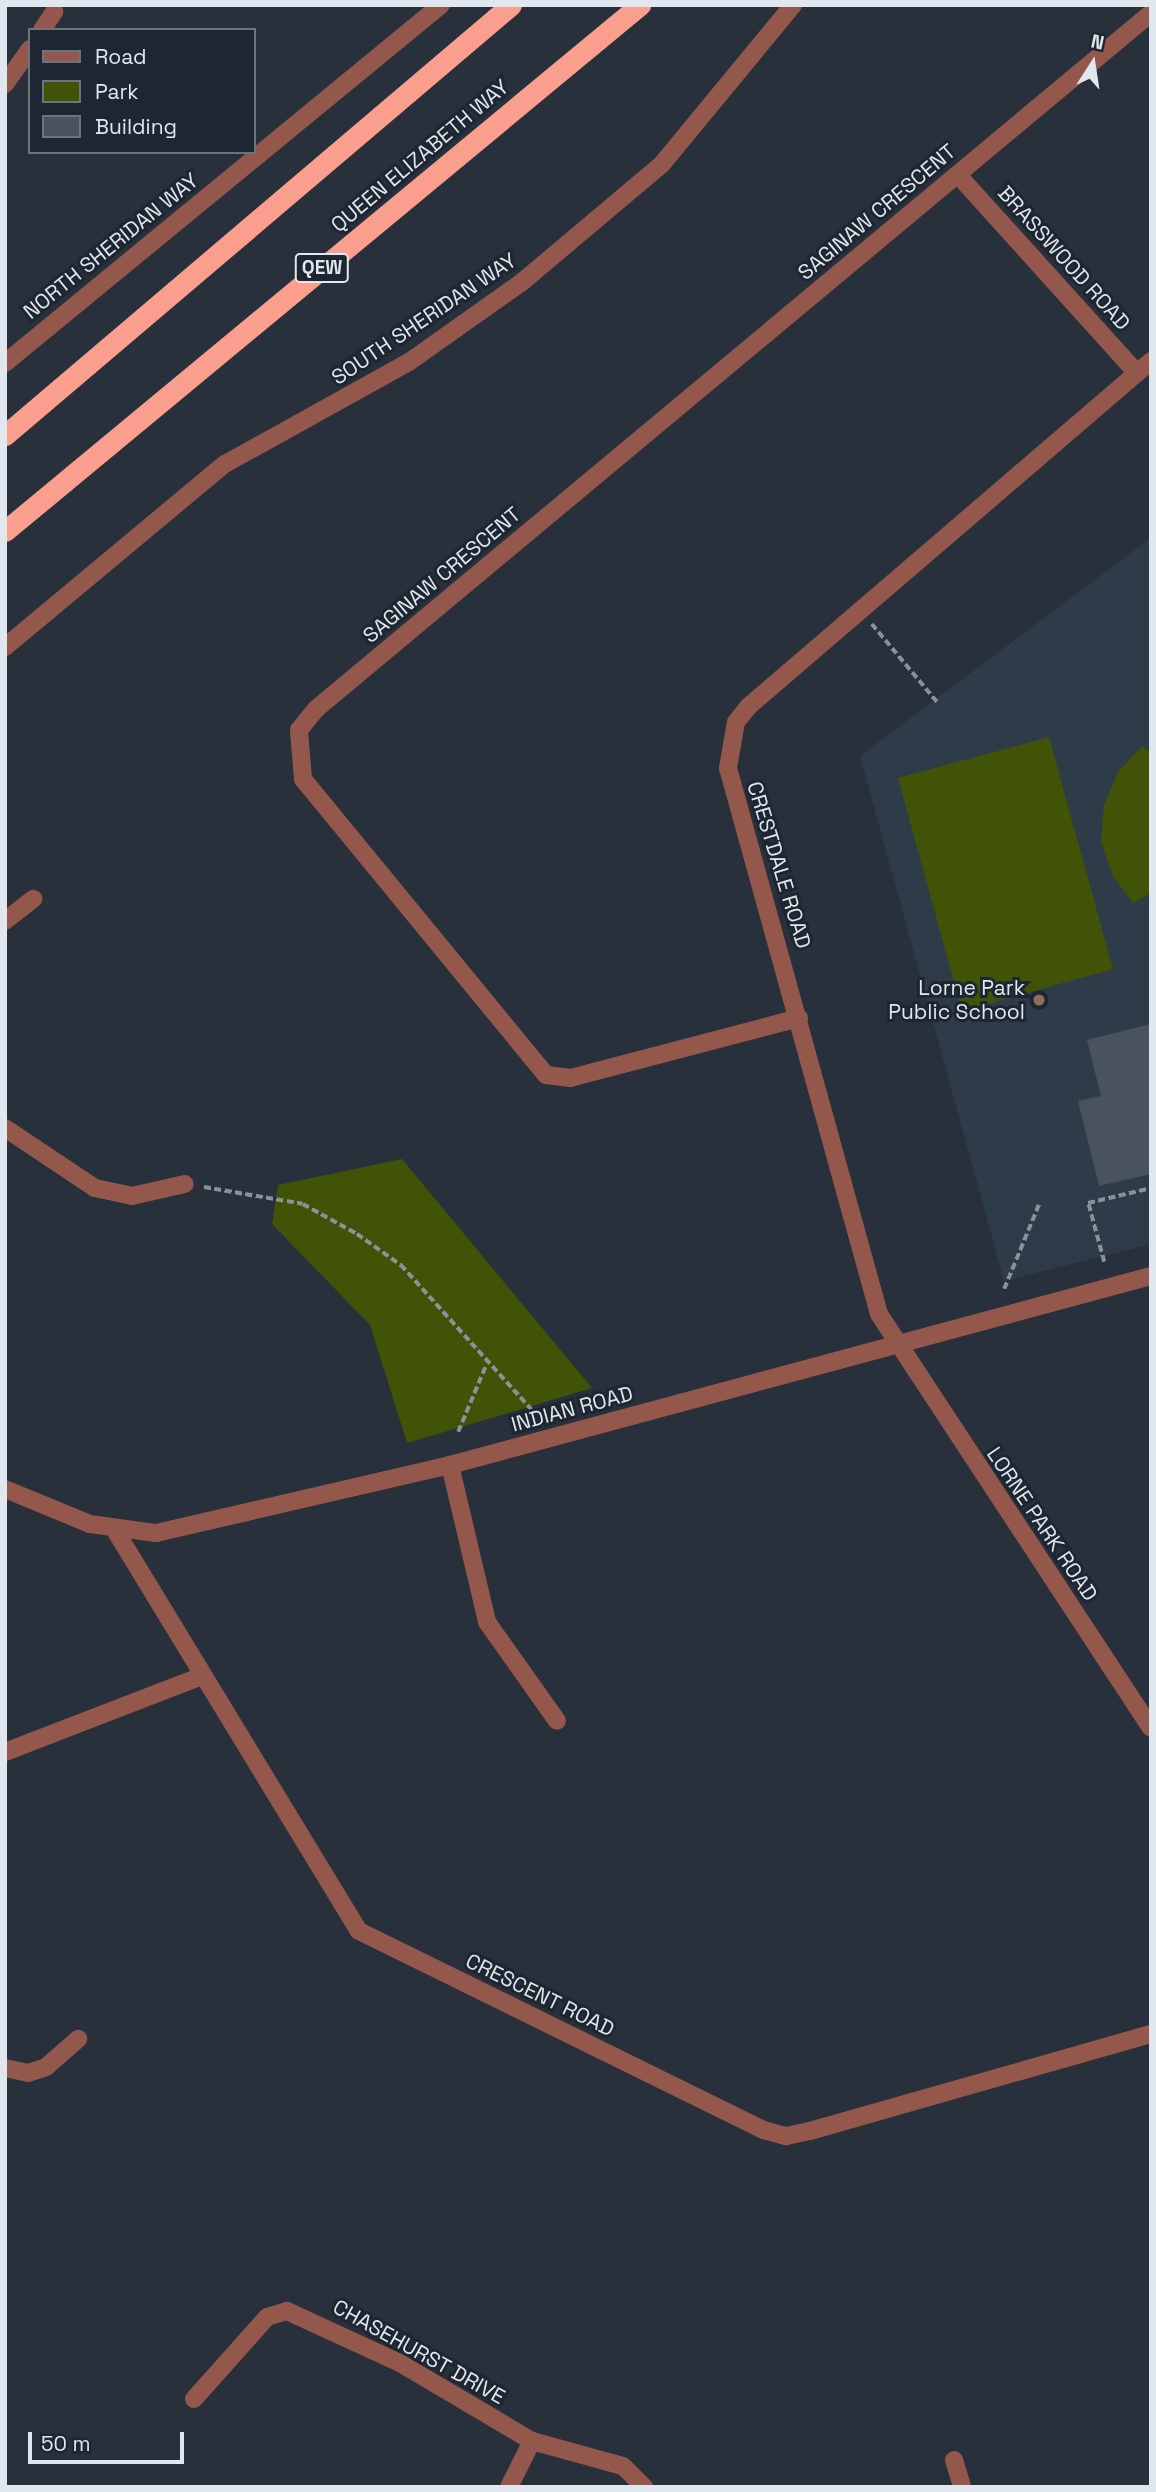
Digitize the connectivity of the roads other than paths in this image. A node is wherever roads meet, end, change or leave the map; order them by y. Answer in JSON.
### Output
{"nodes":[{"id":1,"x":441,"y":5,"type":"edge"},
{"id":2,"x":511,"y":5,"type":"edge"},
{"id":3,"x":640,"y":5,"type":"edge"},
{"id":4,"x":793,"y":5,"type":"edge"},
{"id":5,"x":54,"y":12,"type":"dead end"},
{"id":6,"x":1151,"y":13,"type":"edge"},
{"id":7,"x":43,"y":28,"type":"edge"},
{"id":8,"x":28,"y":52,"type":"edge"},
{"id":9,"x":5,"y":84,"type":"edge"},
{"id":10,"x":958,"y":174,"type":"junction"},
{"id":11,"x":5,"y":363,"type":"edge"},
{"id":12,"x":1143,"y":367,"type":"edge"},
{"id":13,"x":5,"y":435,"type":"edge"},
{"id":14,"x":5,"y":531,"type":"edge"},
{"id":15,"x":5,"y":647,"type":"edge"},
{"id":16,"x":33,"y":900,"type":"dead end"},
{"id":17,"x":5,"y":921,"type":"edge"},
{"id":18,"x":799,"y":1018,"type":"junction"},
{"id":19,"x":5,"y":1128,"type":"edge"},
{"id":20,"x":185,"y":1184,"type":"road end"},
{"id":21,"x":1151,"y":1276,"type":"edge"},
{"id":22,"x":896,"y":1345,"type":"junction"},
{"id":23,"x":450,"y":1465,"type":"junction"},
{"id":24,"x":5,"y":1489,"type":"edge"},
{"id":25,"x":115,"y":1530,"type":"junction"},
{"id":26,"x":200,"y":1677,"type":"junction"},
{"id":27,"x":557,"y":1721,"type":"dead end"},
{"id":28,"x":1151,"y":1728,"type":"edge"},
{"id":29,"x":5,"y":1752,"type":"edge"},
{"id":30,"x":1151,"y":2034,"type":"edge"},
{"id":31,"x":78,"y":2039,"type":"dead end"},
{"id":32,"x":5,"y":2068,"type":"edge"},
{"id":33,"x":194,"y":2399,"type":"dead end"},
{"id":34,"x":532,"y":2441,"type":"junction"},
{"id":35,"x":954,"y":2460,"type":"dead end"},
{"id":36,"x":509,"y":2487,"type":"edge"},
{"id":37,"x":644,"y":2487,"type":"edge"},
{"id":38,"x":962,"y":2487,"type":"edge"}],
"edges":[{"from":1,"to":11,"type":"street","name":"NORTH SHERIDAN WAY"},
{"from":2,"to":13,"type":"highway"},
{"from":3,"to":14,"type":"highway","name":"QUEEN ELIZABETH WAY","number":"QEW"},
{"from":4,"to":15,"type":"street","name":"SOUTH SHERIDAN WAY"},
{"from":5,"to":7,"type":"street"},
{"from":6,"to":10,"type":"street","name":"SAGINAW CRESCENT"},
{"from":8,"to":9,"type":"street"},
{"from":10,"to":12,"type":"street","name":"BRASSWOOD ROAD"},
{"from":10,"to":18,"type":"street","name":"SAGINAW CRESCENT"},
{"from":12,"to":18,"type":"street","name":"CRESTDALE ROAD"},
{"from":16,"to":17,"type":"street"},
{"from":18,"to":22,"type":"street","name":"CRESTDALE ROAD"},
{"from":19,"to":20,"type":"street"},
{"from":21,"to":22,"type":"street","name":"INDIAN ROAD"},
{"from":22,"to":23,"type":"street","name":"INDIAN ROAD"},
{"from":22,"to":28,"type":"street","name":"LORNE PARK ROAD"},
{"from":23,"to":25,"type":"street","name":"INDIAN ROAD"},
{"from":23,"to":27,"type":"street"},
{"from":24,"to":25,"type":"street","name":"INDIAN ROAD"},
{"from":25,"to":26,"type":"street","name":"CRESCENT ROAD"},
{"from":26,"to":29,"type":"street"},
{"from":26,"to":30,"type":"street","name":"CRESCENT ROAD"},
{"from":31,"to":32,"type":"street"},
{"from":33,"to":34,"type":"street","name":"CHASEHURST DRIVE"},
{"from":34,"to":36,"type":"street"},
{"from":34,"to":37,"type":"street","name":"CHASEHURST DRIVE"},
{"from":35,"to":38,"type":"street"}]}
